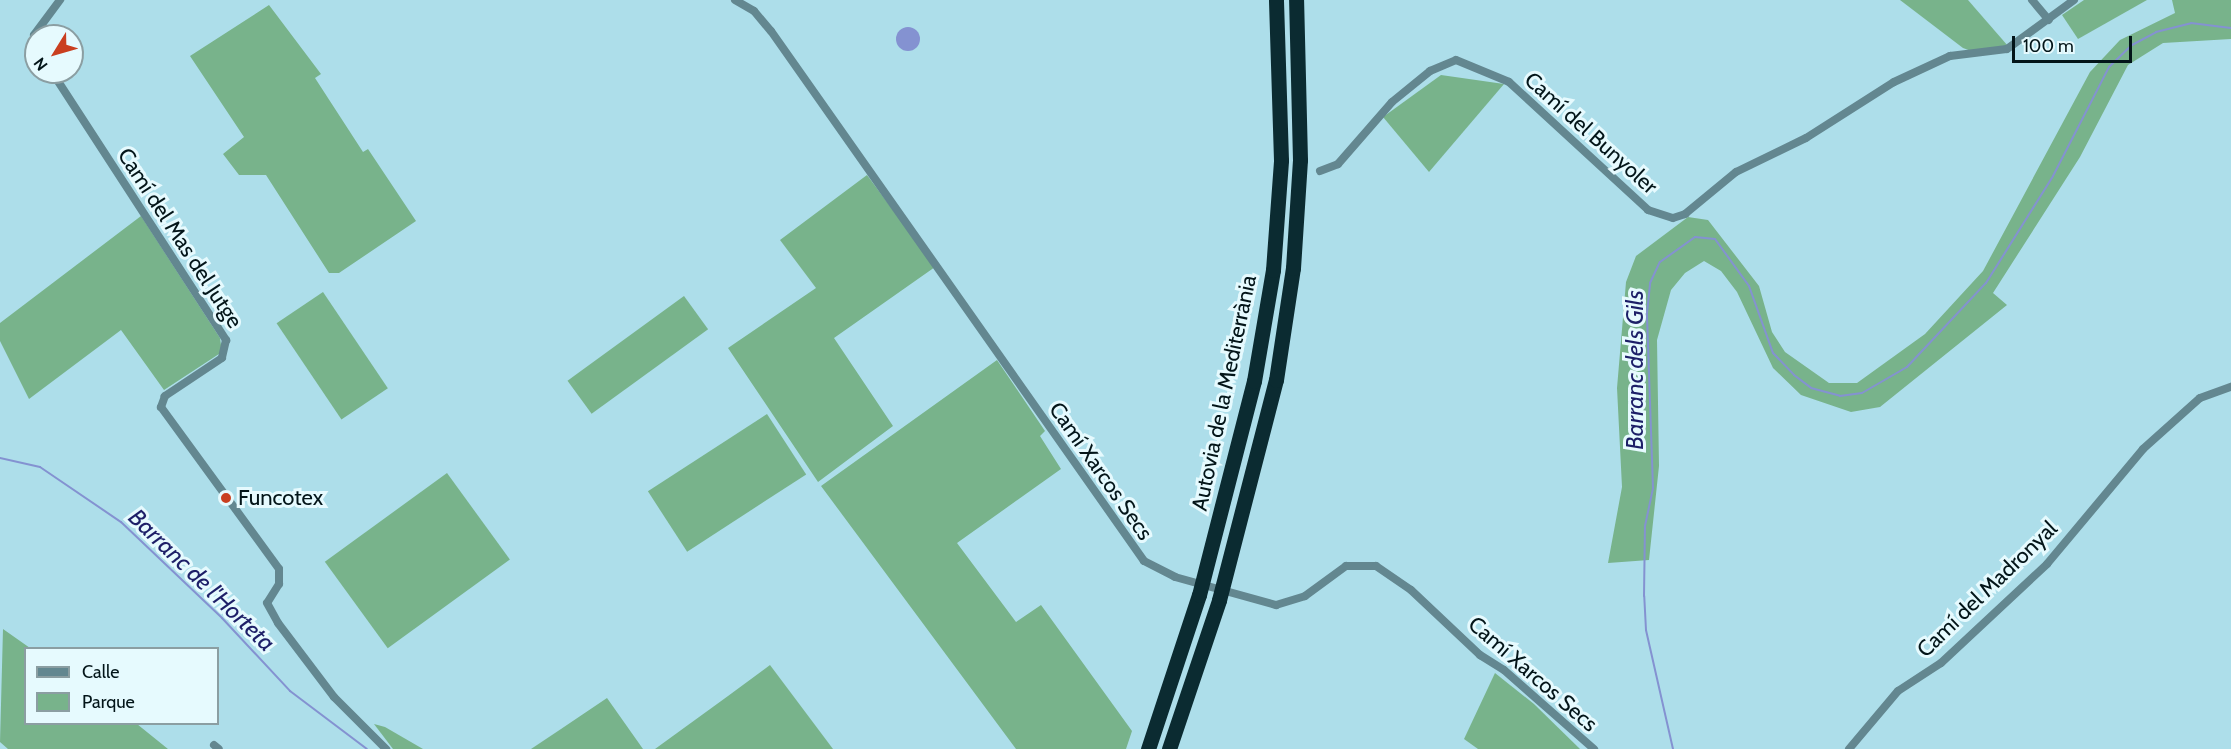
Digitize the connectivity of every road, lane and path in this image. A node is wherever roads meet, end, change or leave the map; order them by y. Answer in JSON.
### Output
{"nodes":[{"id":1,"x":60,"y":0,"type":"edge"},
{"id":2,"x":735,"y":0,"type":"edge"},
{"id":3,"x":1276,"y":0,"type":"edge"},
{"id":4,"x":1296,"y":0,"type":"edge"},
{"id":5,"x":2032,"y":0,"type":"edge"},
{"id":6,"x":2074,"y":0,"type":"edge"},
{"id":7,"x":2049,"y":20,"type":"junction"},
{"id":8,"x":42,"y":24,"type":"edge"},
{"id":9,"x":60,"y":84,"type":"edge"},
{"id":10,"x":1320,"y":171,"type":"dead end"},
{"id":11,"x":2231,"y":387,"type":"edge"},
{"id":12,"x":386,"y":749,"type":"edge"},
{"id":13,"x":1148,"y":749,"type":"edge"},
{"id":14,"x":1169,"y":749,"type":"edge"},
{"id":15,"x":1594,"y":749,"type":"edge"},
{"id":16,"x":1849,"y":749,"type":"edge"}],
"edges":[{"from":1,"to":8,"type":"street"},
{"from":2,"to":15,"type":"street","name":"Camí Xarcos Secs"},
{"from":3,"to":13,"type":"highway","name":"Autovia de la Mediterrània"},
{"from":4,"to":14,"type":"highway","name":"Autovia de la Mediterrània"},
{"from":5,"to":7,"type":"street"},
{"from":6,"to":7,"type":"street","name":"Camí del Bunyoler"},
{"from":7,"to":10,"type":"street","name":"Camí del Bunyoler"},
{"from":9,"to":12,"type":"street","name":"Camí del Mas del Jutge"},
{"from":11,"to":16,"type":"street","name":"Camí del Madronyal"}]}
